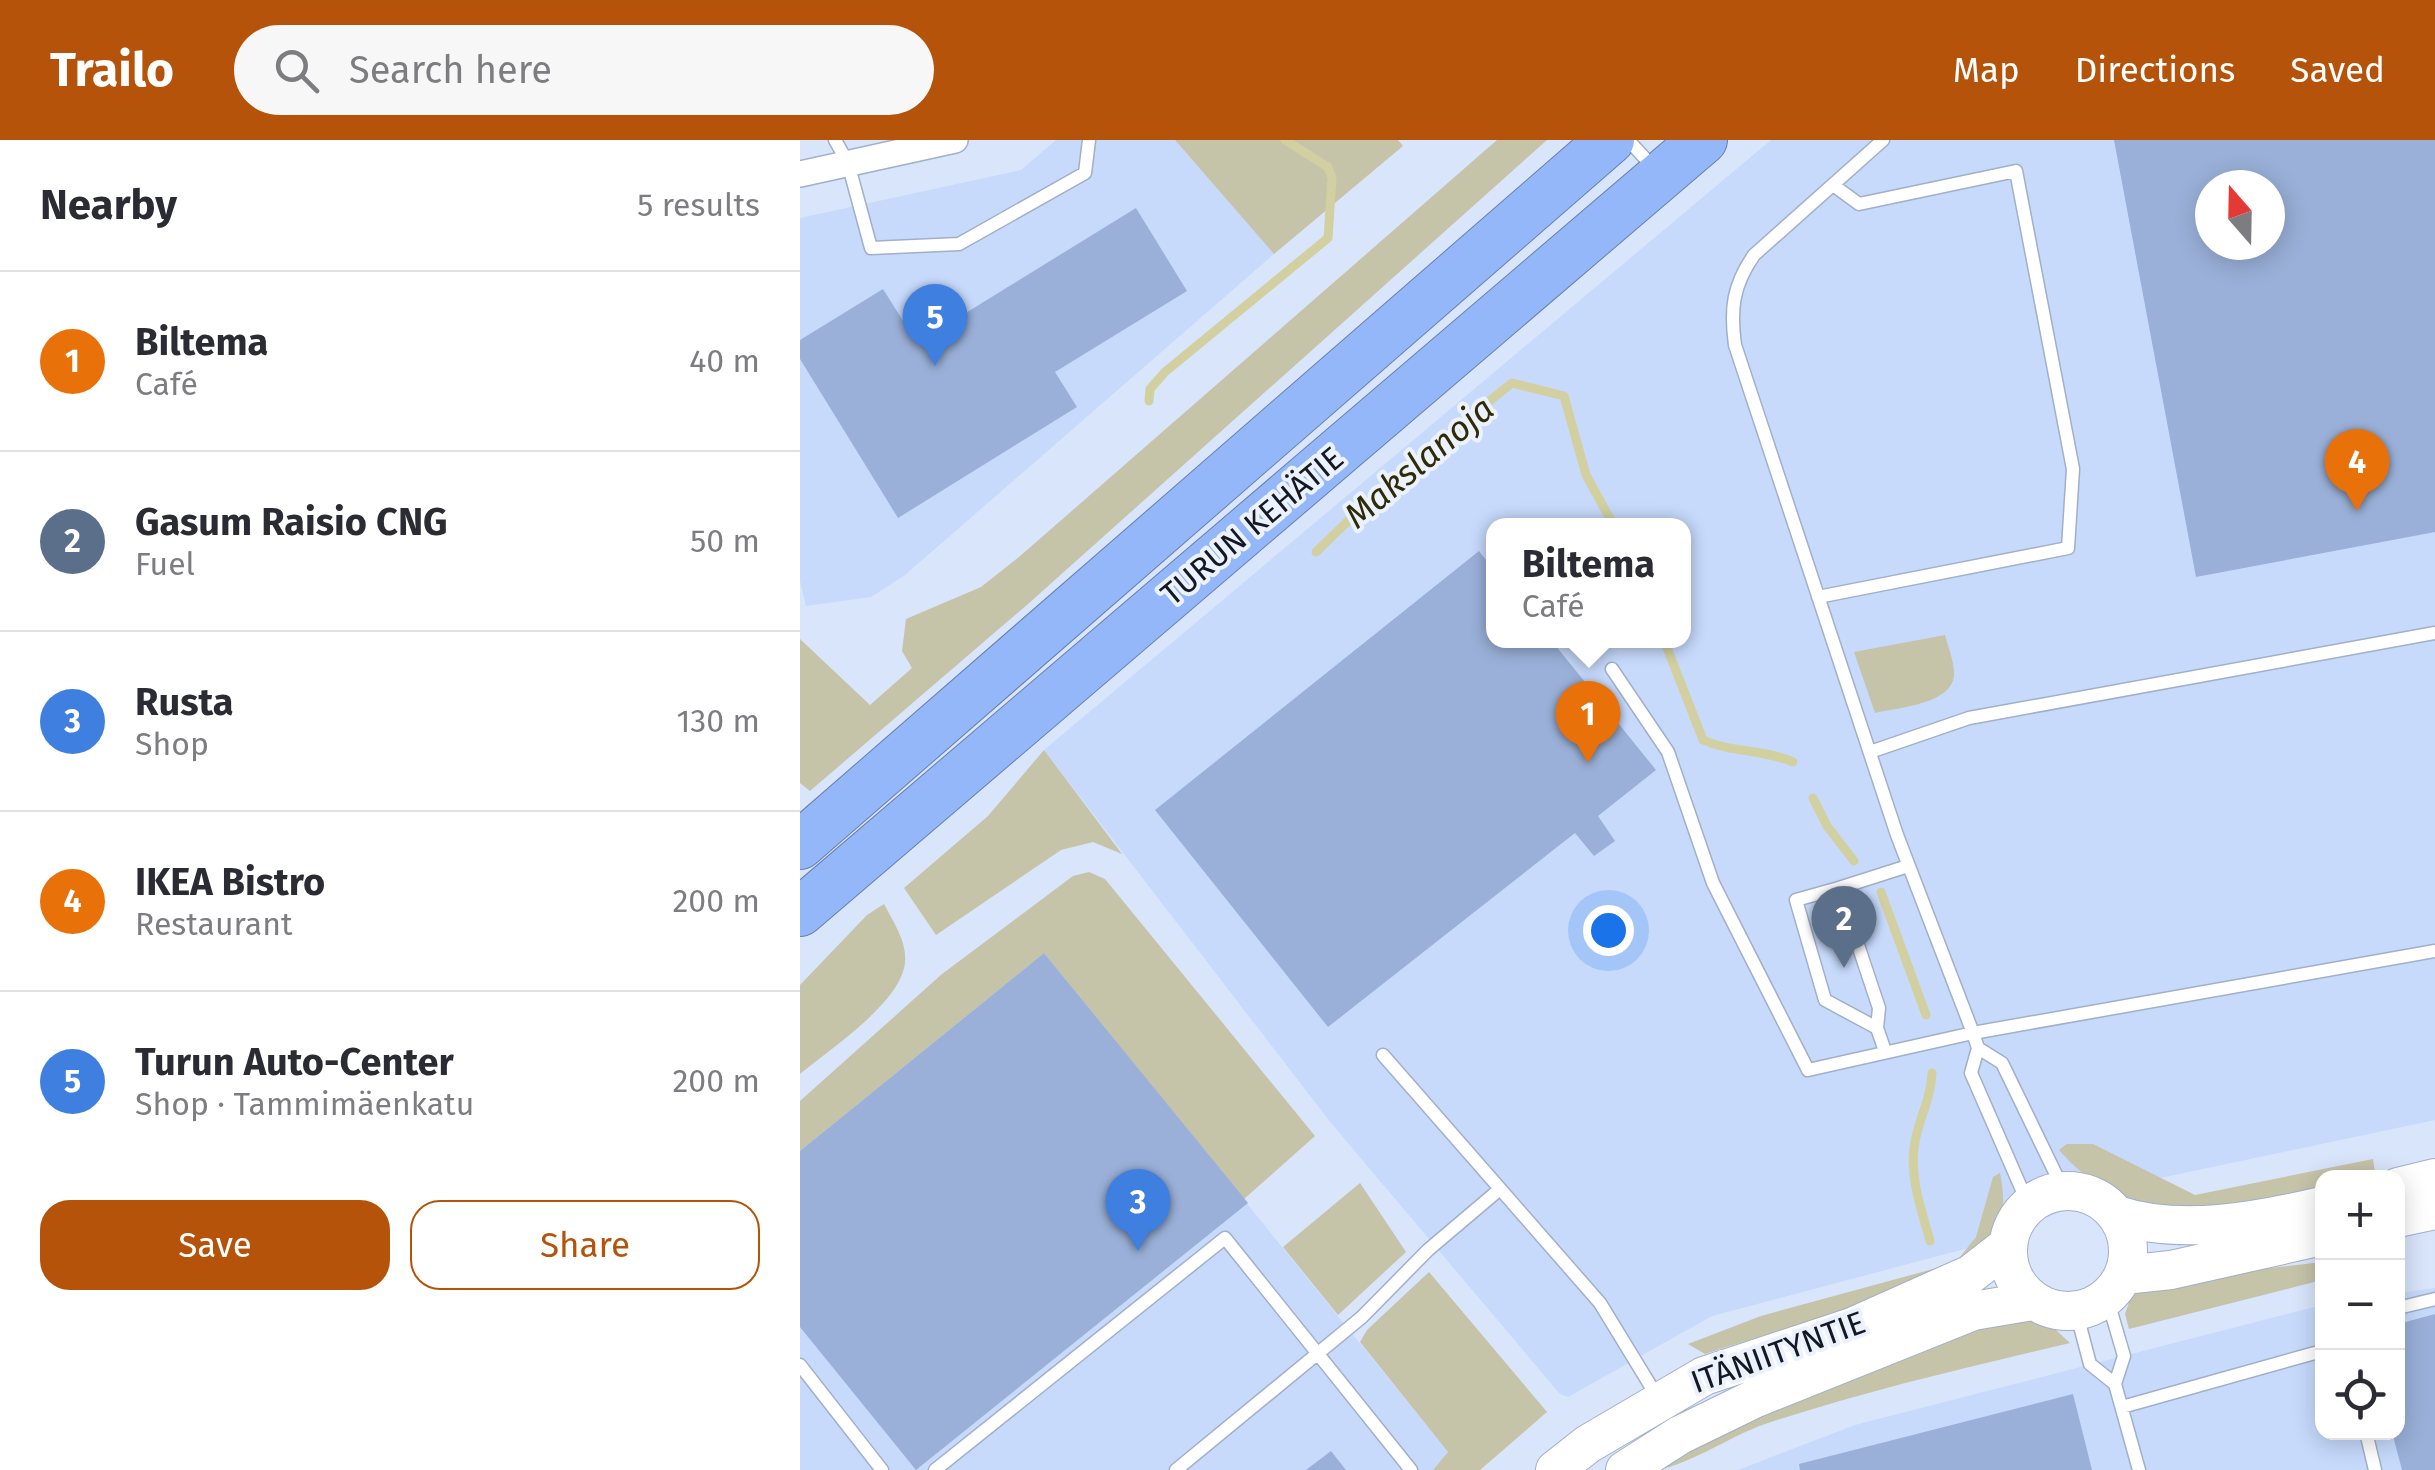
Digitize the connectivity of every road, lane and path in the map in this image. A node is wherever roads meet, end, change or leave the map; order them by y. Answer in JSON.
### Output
{"nodes":[{"id":1,"x":835,"y":140,"type":"edge"},
{"id":2,"x":956,"y":140,"type":"edge"},
{"id":3,"x":1089,"y":140,"type":"edge"},
{"id":4,"x":1610,"y":140,"type":"edge"},
{"id":5,"x":1628,"y":140,"type":"edge"},
{"id":6,"x":1703,"y":140,"type":"edge"},
{"id":7,"x":1883,"y":140,"type":"edge"},
{"id":8,"x":848,"y":163,"type":"junction"},
{"id":9,"x":800,"y":174,"type":"edge"},
{"id":10,"x":1661,"y":175,"type":"junction"},
{"id":11,"x":1833,"y":186,"type":"junction"},
{"id":12,"x":1818,"y":597,"type":"junction"},
{"id":13,"x":2435,"y":633,"type":"edge"},
{"id":14,"x":1612,"y":669,"type":"dead end"},
{"id":15,"x":1870,"y":752,"type":"junction"},
{"id":16,"x":800,"y":845,"type":"edge"},
{"id":17,"x":1908,"y":866,"type":"junction"},
{"id":18,"x":1838,"y":888,"type":"junction"},
{"id":19,"x":800,"y":912,"type":"edge"},
{"id":20,"x":2435,"y":951,"type":"edge"},
{"id":21,"x":1877,"y":1028,"type":"junction"},
{"id":22,"x":1973,"y":1034,"type":"junction"},
{"id":23,"x":1978,"y":1048,"type":"junction"},
{"id":24,"x":1885,"y":1051,"type":"junction"},
{"id":25,"x":1383,"y":1055,"type":"dead end"},
{"id":26,"x":2435,"y":1178,"type":"edge"},
{"id":27,"x":2405,"y":1185,"type":"edge"},
{"id":28,"x":1500,"y":1189,"type":"junction"},
{"id":29,"x":2046,"y":1198,"type":"junction"},
{"id":30,"x":2315,"y":1208,"type":"edge"},
{"id":31,"x":2435,"y":1210,"type":"edge"},
{"id":32,"x":2116,"y":1215,"type":"junction"},
{"id":33,"x":2405,"y":1216,"type":"edge"},
{"id":34,"x":2315,"y":1238,"type":"edge"},
{"id":35,"x":2007,"y":1246,"type":"junction"},
{"id":36,"x":2102,"y":1295,"type":"junction"},
{"id":37,"x":2435,"y":1298,"type":"edge"},
{"id":38,"x":2033,"y":1301,"type":"junction"},
{"id":39,"x":2405,"y":1306,"type":"edge"},
{"id":40,"x":2315,"y":1353,"type":"edge"},
{"id":41,"x":1318,"y":1354,"type":"junction"},
{"id":42,"x":800,"y":1365,"type":"edge"},
{"id":43,"x":2115,"y":1384,"type":"junction"},
{"id":44,"x":2122,"y":1407,"type":"junction"},
{"id":45,"x":1669,"y":1417,"type":"junction"},
{"id":46,"x":2368,"y":1440,"type":"edge"},
{"id":47,"x":882,"y":1470,"type":"edge"},
{"id":48,"x":935,"y":1470,"type":"edge"},
{"id":49,"x":1176,"y":1470,"type":"edge"},
{"id":50,"x":1411,"y":1470,"type":"edge"},
{"id":51,"x":1555,"y":1470,"type":"edge"},
{"id":52,"x":1624,"y":1470,"type":"edge"},
{"id":53,"x":2138,"y":1470,"type":"edge"},
{"id":54,"x":2376,"y":1470,"type":"edge"}],
"edges":[{"from":1,"to":8,"type":"lane"},
{"from":2,"to":8,"type":"street"},
{"from":3,"to":8,"type":"lane"},
{"from":4,"to":16,"type":"highway","name":"TURUN KEHÄTIE"},
{"from":5,"to":10,"type":"lane"},
{"from":6,"to":10,"type":"highway","name":"TURUN KEHÄTIE"},
{"from":7,"to":11,"type":"lane"},
{"from":8,"to":9,"type":"street"},
{"from":10,"to":19,"type":"highway","name":"TURUN KEHÄTIE"},
{"from":11,"to":12,"type":"lane"},
{"from":11,"to":12,"type":"lane"},
{"from":12,"to":15,"type":"lane"},
{"from":13,"to":15,"type":"lane"},
{"from":14,"to":24,"type":"lane"},
{"from":15,"to":17,"type":"lane"},
{"from":17,"to":18,"type":"lane"},
{"from":17,"to":22,"type":"lane"},
{"from":18,"to":21,"type":"lane"},
{"from":18,"to":21,"type":"lane"},
{"from":20,"to":22,"type":"lane"},
{"from":21,"to":24,"type":"lane"},
{"from":22,"to":23,"type":"lane"},
{"from":22,"to":24,"type":"lane"},
{"from":23,"to":29,"type":"lane"},
{"from":23,"to":29,"type":"lane"},
{"from":25,"to":28,"type":"lane"},
{"from":26,"to":27,"type":"street"},
{"from":28,"to":41,"type":"lane"},
{"from":28,"to":45,"type":"lane"},
{"from":29,"to":32,"type":"street"},
{"from":29,"to":35,"type":"street"},
{"from":30,"to":32,"type":"street"},
{"from":31,"to":33,"type":"street"},
{"from":32,"to":36,"type":"street"},
{"from":34,"to":36,"type":"street"},
{"from":35,"to":38,"type":"street"},
{"from":35,"to":45,"type":"street","name":"ITÄNIITYNTIE"},
{"from":36,"to":38,"type":"street"},
{"from":36,"to":43,"type":"lane"},
{"from":36,"to":43,"type":"lane"},
{"from":37,"to":39,"type":"lane"},
{"from":38,"to":45,"type":"street","name":"ITÄNIITYNTIE"},
{"from":40,"to":44,"type":"lane"},
{"from":41,"to":48,"type":"lane"},
{"from":41,"to":49,"type":"lane"},
{"from":41,"to":50,"type":"lane"},
{"from":42,"to":47,"type":"lane"},
{"from":43,"to":44,"type":"lane"},
{"from":44,"to":53,"type":"lane"},
{"from":45,"to":51,"type":"street","name":"ITÄNIITYNTIE"},
{"from":45,"to":52,"type":"street","name":"ITÄNIITYNTIE"},
{"from":46,"to":54,"type":"lane"}]}
